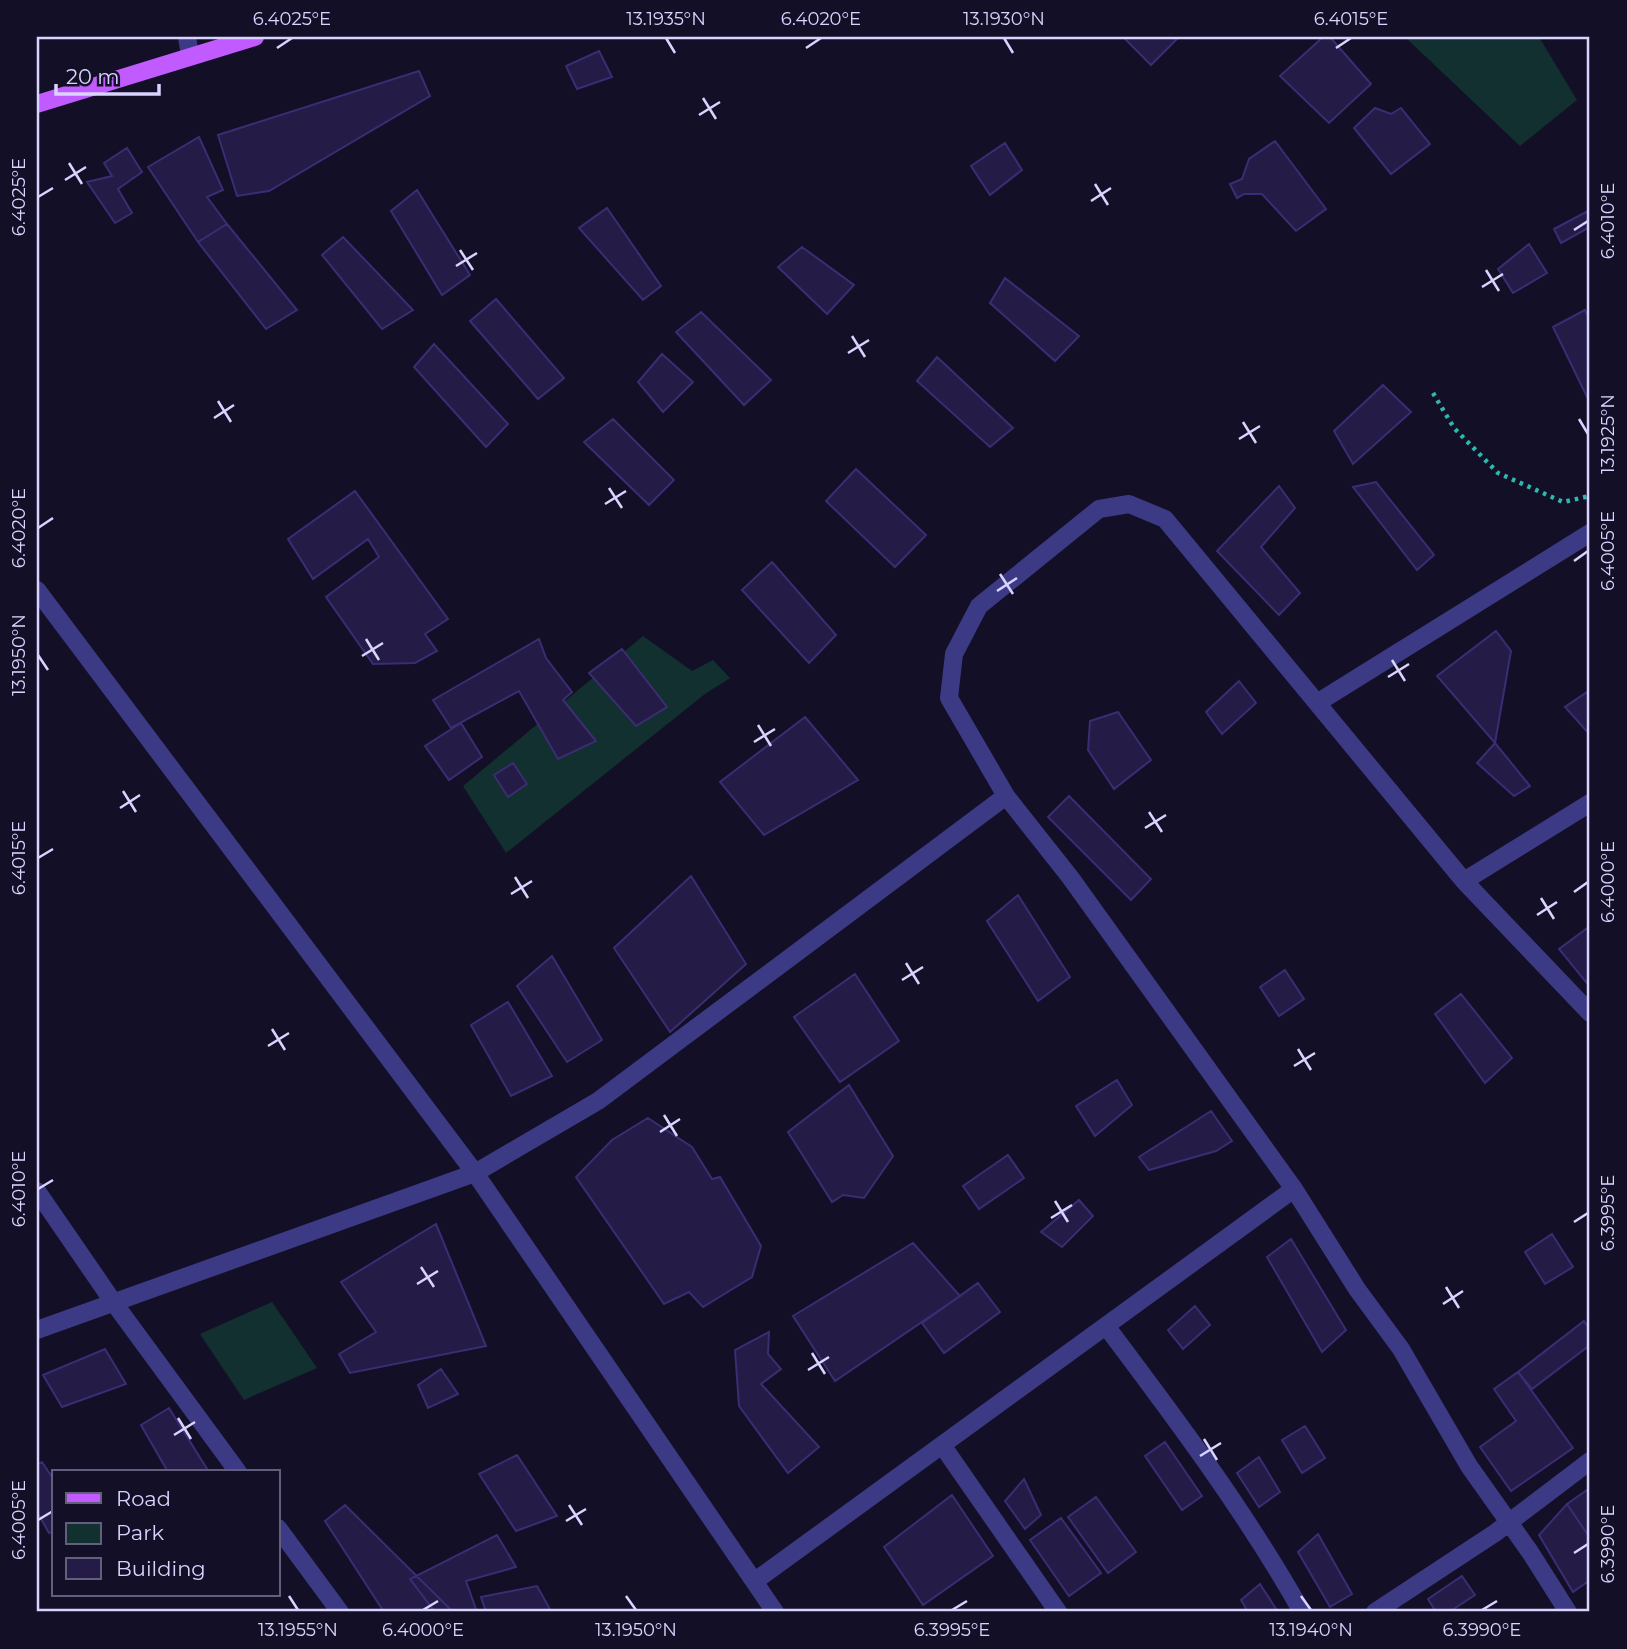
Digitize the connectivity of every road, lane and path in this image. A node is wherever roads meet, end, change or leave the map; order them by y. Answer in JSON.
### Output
{"nodes":[{"id":1,"x":187,"y":37,"type":"edge"},
{"id":2,"x":256,"y":37,"type":"edge"},
{"id":3,"x":190,"y":56,"type":"junction"},
{"id":4,"x":37,"y":104,"type":"edge"},
{"id":5,"x":1433,"y":393,"type":"dead end"},
{"id":6,"x":1590,"y":496,"type":"edge"},
{"id":7,"x":1590,"y":533,"type":"edge"},
{"id":8,"x":37,"y":590,"type":"edge"},
{"id":9,"x":1317,"y":703,"type":"junction"},
{"id":10,"x":1006,"y":796,"type":"junction"},
{"id":11,"x":1590,"y":803,"type":"edge"},
{"id":12,"x":1464,"y":881,"type":"junction"},
{"id":13,"x":1590,"y":1013,"type":"edge"},
{"id":14,"x":475,"y":1173,"type":"junction"},
{"id":15,"x":1294,"y":1189,"type":"junction"},
{"id":16,"x":37,"y":1191,"type":"edge"},
{"id":17,"x":114,"y":1303,"type":"junction"},
{"id":18,"x":1107,"y":1326,"type":"junction"},
{"id":19,"x":37,"y":1330,"type":"edge"},
{"id":20,"x":943,"y":1445,"type":"junction"},
{"id":21,"x":1590,"y":1461,"type":"edge"},
{"id":22,"x":237,"y":1470,"type":"edge"},
{"id":23,"x":1509,"y":1522,"type":"junction"},
{"id":24,"x":280,"y":1531,"type":"edge"},
{"id":25,"x":755,"y":1581,"type":"junction"},
{"id":26,"x":340,"y":1612,"type":"edge"},
{"id":27,"x":775,"y":1612,"type":"edge"},
{"id":28,"x":1058,"y":1612,"type":"edge"},
{"id":29,"x":1302,"y":1612,"type":"edge"},
{"id":30,"x":1375,"y":1612,"type":"edge"},
{"id":31,"x":1568,"y":1612,"type":"edge"}],
"edges":[{"from":1,"to":3,"type":"street"},
{"from":2,"to":3,"type":"main road"},
{"from":3,"to":4,"type":"main road"},
{"from":5,"to":6,"type":"path"},
{"from":7,"to":9,"type":"street"},
{"from":8,"to":14,"type":"street"},
{"from":9,"to":10,"type":"street"},
{"from":9,"to":12,"type":"street"},
{"from":10,"to":14,"type":"street"},
{"from":10,"to":15,"type":"street"},
{"from":11,"to":12,"type":"street"},
{"from":12,"to":13,"type":"street"},
{"from":14,"to":17,"type":"street"},
{"from":14,"to":25,"type":"street"},
{"from":15,"to":18,"type":"street"},
{"from":15,"to":23,"type":"street"},
{"from":16,"to":17,"type":"street"},
{"from":17,"to":19,"type":"street"},
{"from":17,"to":22,"type":"street"},
{"from":18,"to":20,"type":"street"},
{"from":18,"to":29,"type":"street"},
{"from":20,"to":25,"type":"street"},
{"from":20,"to":28,"type":"street"},
{"from":21,"to":23,"type":"street"},
{"from":23,"to":30,"type":"street"},
{"from":23,"to":31,"type":"street"},
{"from":24,"to":26,"type":"street"},
{"from":25,"to":27,"type":"street"}]}
